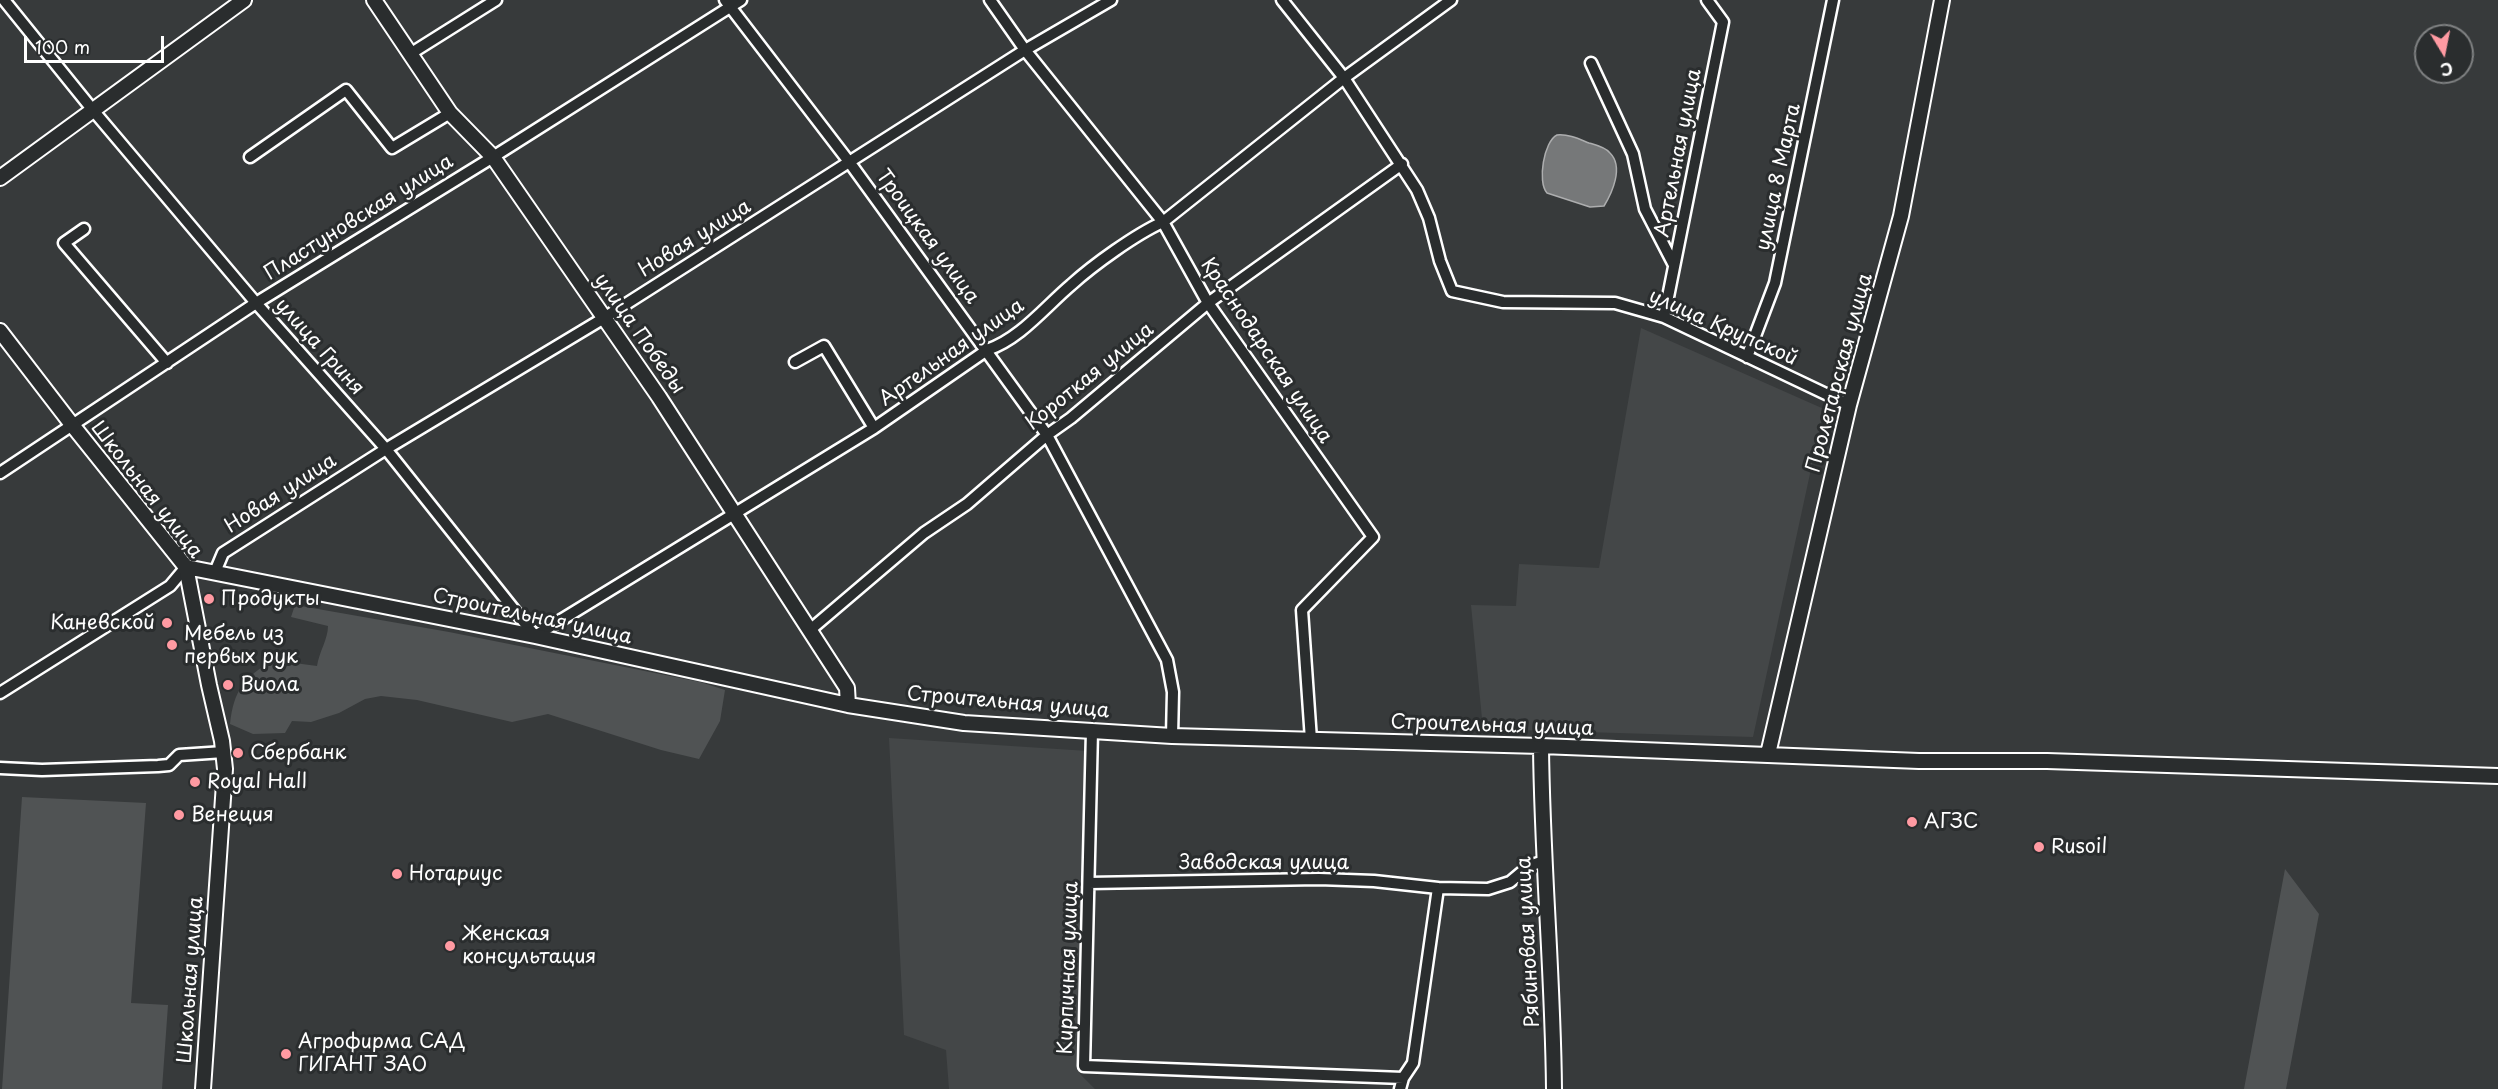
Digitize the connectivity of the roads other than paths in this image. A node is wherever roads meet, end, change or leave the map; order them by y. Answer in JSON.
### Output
{"nodes":[{"id":1,"x":4,"y":0,"type":"edge"},
{"id":2,"x":244,"y":0,"type":"edge"},
{"id":3,"x":374,"y":0,"type":"edge"},
{"id":4,"x":496,"y":0,"type":"edge"},
{"id":5,"x":741,"y":0,"type":"edge"},
{"id":6,"x":990,"y":0,"type":"edge"},
{"id":7,"x":1111,"y":0,"type":"edge"},
{"id":8,"x":1282,"y":0,"type":"edge"},
{"id":9,"x":1451,"y":0,"type":"edge"},
{"id":10,"x":1707,"y":0,"type":"edge"},
{"id":11,"x":1833,"y":0,"type":"edge"},
{"id":12,"x":1942,"y":0,"type":"edge"},
{"id":13,"x":728,"y":4,"type":"edge"},
{"id":14,"x":1025,"y":50,"type":"junction"},
{"id":15,"x":410,"y":54,"type":"junction"},
{"id":16,"x":1591,"y":63,"type":"dead end"},
{"id":17,"x":1344,"y":78,"type":"junction"},
{"id":18,"x":92,"y":109,"type":"junction"},
{"id":19,"x":450,"y":113,"type":"junction"},
{"id":20,"x":250,"y":158,"type":"dead end"},
{"id":21,"x":493,"y":158,"type":"junction"},
{"id":22,"x":850,"y":163,"type":"junction"},
{"id":23,"x":1402,"y":164,"type":"junction"},
{"id":24,"x":0,"y":178,"type":"edge"},
{"id":25,"x":1163,"y":222,"type":"junction"},
{"id":26,"x":84,"y":229,"type":"dead end"},
{"id":27,"x":1674,"y":265,"type":"junction"},
{"id":28,"x":256,"y":303,"type":"junction"},
{"id":29,"x":1208,"y":303,"type":"junction"},
{"id":30,"x":1664,"y":317,"type":"junction"},
{"id":31,"x":604,"y":318,"type":"junction"},
{"id":32,"x":0,"y":331,"type":"edge"},
{"id":33,"x":987,"y":350,"type":"junction"},
{"id":34,"x":1747,"y":357,"type":"junction"},
{"id":35,"x":795,"y":362,"type":"dead end"},
{"id":36,"x":167,"y":363,"type":"junction"},
{"id":37,"x":1849,"y":405,"type":"junction"},
{"id":38,"x":72,"y":426,"type":"junction"},
{"id":39,"x":874,"y":428,"type":"junction"},
{"id":40,"x":1047,"y":435,"type":"junction"},
{"id":41,"x":386,"y":449,"type":"junction"},
{"id":42,"x":0,"y":473,"type":"edge"},
{"id":43,"x":734,"y":514,"type":"junction"},
{"id":44,"x":186,"y":567,"type":"junction"},
{"id":45,"x":215,"y":572,"type":"junction"},
{"id":46,"x":810,"y":630,"type":"junction"},
{"id":47,"x":535,"y":636,"type":"junction"},
{"id":48,"x":0,"y":693,"type":"edge"},
{"id":49,"x":848,"y":705,"type":"junction"},
{"id":50,"x":1092,"y":732,"type":"junction"},
{"id":51,"x":1172,"y":736,"type":"junction"},
{"id":52,"x":1311,"y":740,"type":"junction"},
{"id":53,"x":1542,"y":746,"type":"junction"},
{"id":54,"x":224,"y":752,"type":"junction"},
{"id":55,"x":1768,"y":754,"type":"junction"},
{"id":56,"x":0,"y":768,"type":"edge"},
{"id":57,"x":2498,"y":776,"type":"edge"},
{"id":58,"x":1544,"y":861,"type":"junction"},
{"id":59,"x":1089,"y":883,"type":"junction"},
{"id":60,"x":1438,"y":888,"type":"junction"},
{"id":61,"x":1403,"y":1077,"type":"junction"},
{"id":62,"x":203,"y":1089,"type":"edge"},
{"id":63,"x":1400,"y":1089,"type":"edge"},
{"id":64,"x":1554,"y":1089,"type":"edge"}],
"edges":[{"from":1,"to":18,"type":"street","name":"улица Гриня"},
{"from":2,"to":18,"type":"street"},
{"from":3,"to":15,"type":"street","name":"улица Победы"},
{"from":4,"to":15,"type":"street"},
{"from":5,"to":13,"type":"street","name":"Пластуновская улица"},
{"from":6,"to":14,"type":"street","name":"Краснодарская улица"},
{"from":7,"to":14,"type":"street","name":"Новая улица"},
{"from":8,"to":17,"type":"street","name":"улица Крупской"},
{"from":9,"to":17,"type":"street","name":"Артельная улица"},
{"from":10,"to":27,"type":"street","name":"Артельная улица"},
{"from":11,"to":34,"type":"street","name":"улица 8 Марта"},
{"from":12,"to":37,"type":"street","name":"Пролетарская улица"},
{"from":13,"to":21,"type":"street","name":"Пластуновская улица"},
{"from":13,"to":22,"type":"street","name":"Троицкая улица"},
{"from":14,"to":22,"type":"street","name":"Новая улица"},
{"from":14,"to":25,"type":"street","name":"Краснодарская улица"},
{"from":15,"to":19,"type":"street","name":"улица Победы"},
{"from":16,"to":27,"type":"street"},
{"from":17,"to":23,"type":"street","name":"улица Крупской"},
{"from":17,"to":25,"type":"street","name":"Артельная улица"},
{"from":18,"to":24,"type":"street"},
{"from":18,"to":28,"type":"street","name":"улица Гриня"},
{"from":19,"to":20,"type":"street"},
{"from":19,"to":21,"type":"street","name":"улица Победы"},
{"from":21,"to":28,"type":"street","name":"Пластуновская улица"},
{"from":21,"to":31,"type":"street","name":"улица Победы"},
{"from":22,"to":31,"type":"street","name":"Новая улица"},
{"from":22,"to":33,"type":"street","name":"Троицкая улица"},
{"from":23,"to":29,"type":"street","name":"Короткая улица"},
{"from":23,"to":30,"type":"street","name":"улица Крупской"},
{"from":25,"to":29,"type":"street","name":"Краснодарская улица"},
{"from":25,"to":33,"type":"street","name":"Артельная улица"},
{"from":26,"to":36,"type":"street"},
{"from":27,"to":30,"type":"street","name":"Артельная улица"},
{"from":28,"to":36,"type":"street","name":"Пластуновская улица"},
{"from":28,"to":41,"type":"street","name":"улица Гриня"},
{"from":29,"to":40,"type":"street","name":"Короткая улица"},
{"from":29,"to":52,"type":"street","name":"Краснодарская улица"},
{"from":30,"to":34,"type":"street","name":"улица Крупской"},
{"from":31,"to":41,"type":"street","name":"Новая улица"},
{"from":31,"to":43,"type":"street","name":"улица Победы"},
{"from":32,"to":38,"type":"street","name":"Школьная улица"},
{"from":33,"to":39,"type":"street","name":"Артельная улица"},
{"from":33,"to":40,"type":"street","name":"Троицкая улица"},
{"from":34,"to":37,"type":"street","name":"улица Крупской"},
{"from":35,"to":39,"type":"street"},
{"from":36,"to":38,"type":"street","name":"Пластуновская улица"},
{"from":37,"to":55,"type":"street","name":"Пролетарская улица"},
{"from":38,"to":42,"type":"street","name":"Пластуновская улица"},
{"from":38,"to":44,"type":"street","name":"Школьная улица"},
{"from":39,"to":43,"type":"street","name":"Артельная улица"},
{"from":40,"to":46,"type":"street","name":"Короткая улица"},
{"from":40,"to":51,"type":"street","name":"Троицкая улица"},
{"from":41,"to":45,"type":"street","name":"Новая улица"},
{"from":41,"to":47,"type":"street","name":"улица Гриня"},
{"from":43,"to":46,"type":"street","name":"улица Победы"},
{"from":43,"to":47,"type":"street","name":"Артельная улица"},
{"from":44,"to":45,"type":"street","name":"Строительная улица"},
{"from":44,"to":48,"type":"street"},
{"from":44,"to":54,"type":"street","name":"Школьная улица"},
{"from":45,"to":47,"type":"street","name":"Строительная улица"},
{"from":46,"to":49,"type":"street","name":"улица Победы"},
{"from":47,"to":49,"type":"street","name":"Строительная улица"},
{"from":49,"to":50,"type":"street","name":"Строительная улица"},
{"from":50,"to":51,"type":"street","name":"Строительная улица"},
{"from":50,"to":59,"type":"street","name":"Кирпичная улица"},
{"from":51,"to":52,"type":"street","name":"Строительная улица"},
{"from":52,"to":53,"type":"street","name":"Строительная улица"},
{"from":53,"to":55,"type":"street","name":"Строительная улица"},
{"from":53,"to":58,"type":"street","name":"Рябиновая улица"},
{"from":54,"to":56,"type":"street"},
{"from":54,"to":62,"type":"street","name":"Школьная улица"},
{"from":55,"to":57,"type":"street","name":"Строительная улица"},
{"from":58,"to":60,"type":"street","name":"Заводская улица"},
{"from":58,"to":64,"type":"street","name":"Рябиновая улица"},
{"from":59,"to":60,"type":"street","name":"Заводская улица"},
{"from":59,"to":61,"type":"street","name":"Кирпичная улица"},
{"from":60,"to":61,"type":"street"},
{"from":61,"to":63,"type":"street"}]}
